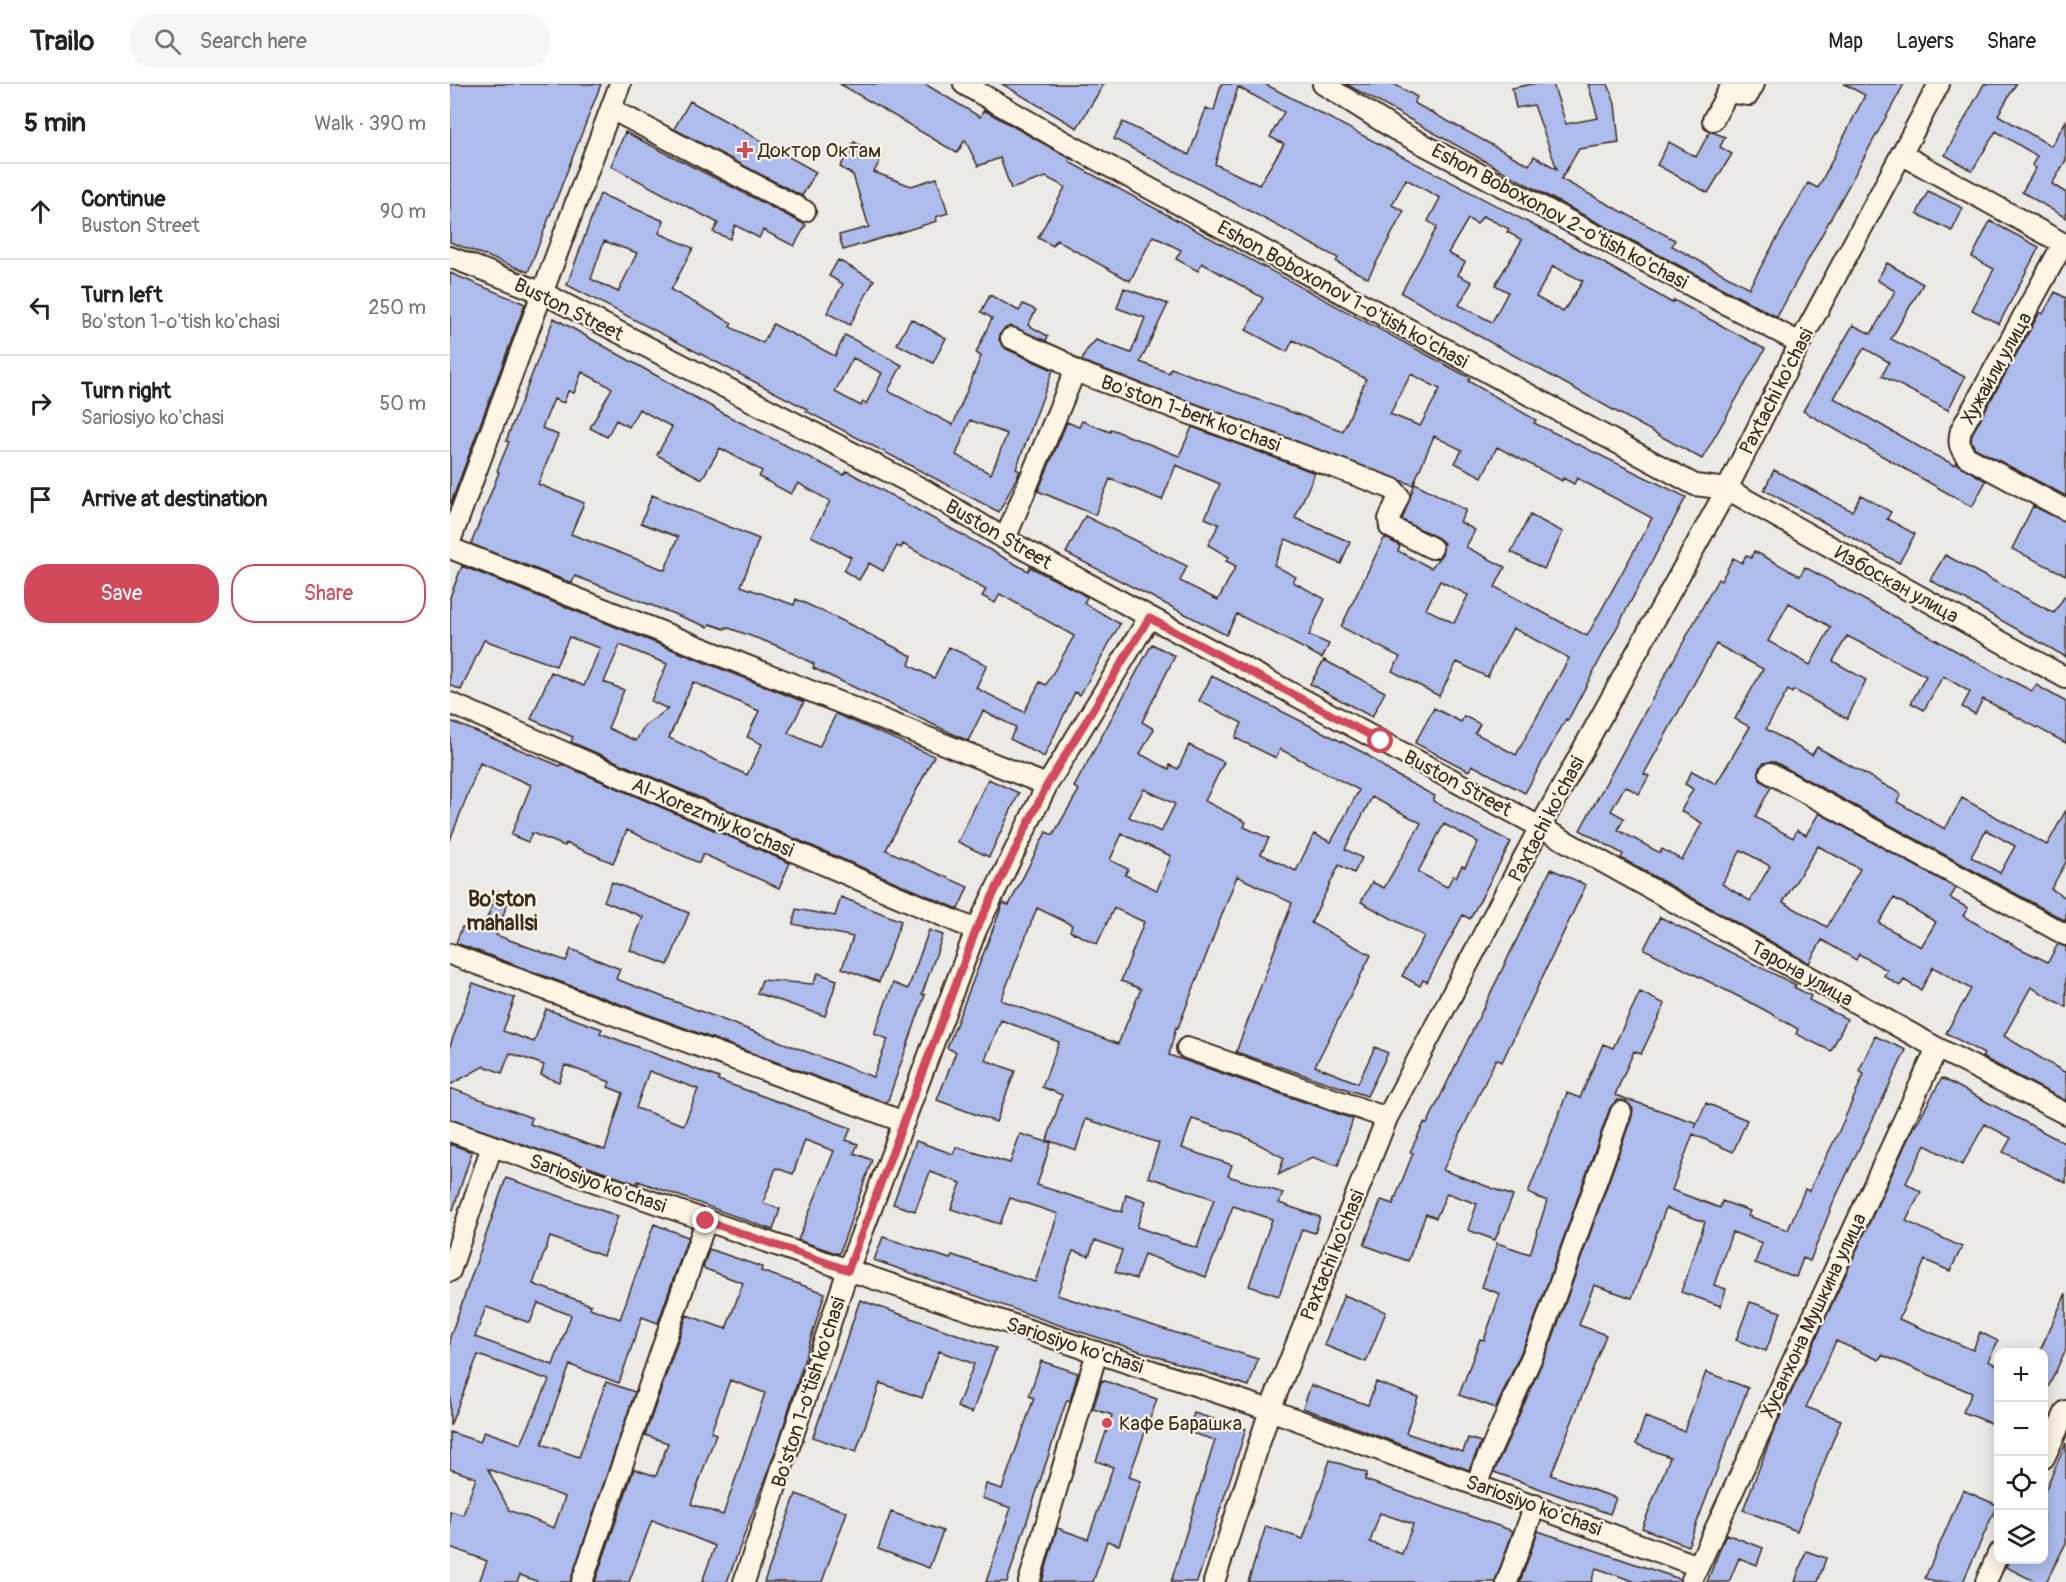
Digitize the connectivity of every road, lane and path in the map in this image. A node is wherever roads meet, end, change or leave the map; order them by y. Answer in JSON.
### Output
{"nodes":[{"id":1,"x":620,"y":84,"type":"edge"},
{"id":2,"x":964,"y":84,"type":"edge"},
{"id":3,"x":1323,"y":84,"type":"edge"},
{"id":4,"x":1754,"y":84,"type":"edge"},
{"id":5,"x":1939,"y":84,"type":"edge"},
{"id":6,"x":611,"y":109,"type":"junction"},
{"id":7,"x":1713,"y":120,"type":"dead end"},
{"id":8,"x":1901,"y":154,"type":"junction"},
{"id":9,"x":805,"y":211,"type":"dead end"},
{"id":10,"x":2065,"y":244,"type":"edge"},
{"id":11,"x":450,"y":257,"type":"edge"},
{"id":12,"x":543,"y":293,"type":"junction"},
{"id":13,"x":1011,"y":338,"type":"dead end"},
{"id":14,"x":1800,"y":343,"type":"junction"},
{"id":15,"x":1075,"y":371,"type":"junction"},
{"id":16,"x":1727,"y":489,"type":"junction"},
{"id":17,"x":2066,"y":510,"type":"edge"},
{"id":18,"x":1005,"y":539,"type":"junction"},
{"id":19,"x":450,"y":541,"type":"edge"},
{"id":20,"x":450,"y":548,"type":"edge"},
{"id":21,"x":1432,"y":548,"type":"dead end"},
{"id":22,"x":1149,"y":618,"type":"junction"},
{"id":23,"x":2066,"y":678,"type":"edge"},
{"id":24,"x":450,"y":703,"type":"edge"},
{"id":25,"x":1770,"y":773,"type":"dead end"},
{"id":26,"x":1047,"y":785,"type":"junction"},
{"id":27,"x":1540,"y":827,"type":"junction"},
{"id":28,"x":976,"y":930,"type":"junction"},
{"id":29,"x":2066,"y":935,"type":"edge"},
{"id":30,"x":450,"y":954,"type":"edge"},
{"id":31,"x":1187,"y":1048,"type":"dead end"},
{"id":32,"x":1936,"y":1048,"type":"junction"},
{"id":33,"x":1620,"y":1112,"type":"dead end"},
{"id":34,"x":2066,"y":1114,"type":"edge"},
{"id":35,"x":1387,"y":1118,"type":"junction"},
{"id":36,"x":904,"y":1122,"type":"junction"},
{"id":37,"x":450,"y":1131,"type":"edge"},
{"id":38,"x":492,"y":1146,"type":"junction"},
{"id":39,"x":706,"y":1221,"type":"junction"},
{"id":40,"x":848,"y":1270,"type":"junction"},
{"id":41,"x":450,"y":1271,"type":"edge"},
{"id":42,"x":1097,"y":1352,"type":"junction"},
{"id":43,"x":1270,"y":1410,"type":"junction"},
{"id":44,"x":2066,"y":1411,"type":"edge"},
{"id":45,"x":2044,"y":1456,"type":"edge"},
{"id":46,"x":1476,"y":1484,"type":"junction"},
{"id":47,"x":1534,"y":1504,"type":"junction"},
{"id":48,"x":1995,"y":1564,"type":"edge"},
{"id":49,"x":1694,"y":1574,"type":"edge"},
{"id":50,"x":1989,"y":1581,"type":"edge"},
{"id":51,"x":582,"y":1582,"type":"edge"},
{"id":52,"x":744,"y":1582,"type":"edge"},
{"id":53,"x":1029,"y":1582,"type":"edge"},
{"id":54,"x":1214,"y":1582,"type":"edge"},
{"id":55,"x":1507,"y":1582,"type":"edge"}],
"edges":[{"from":1,"to":6,"type":"street"},
{"from":2,"to":16,"type":"street","name":"Eshon Boboxonov 1-o'tish ko'chasi"},
{"from":3,"to":14,"type":"street","name":"Eshon Boboxonov 2-o'tish ko'chasi"},
{"from":4,"to":7,"type":"street"},
{"from":5,"to":8,"type":"street","name":"Paxtachi ko'chasi"},
{"from":6,"to":9,"type":"street"},
{"from":6,"to":12,"type":"street"},
{"from":8,"to":10,"type":"street","name":"Хужайли улица"},
{"from":8,"to":14,"type":"street","name":"Paxtachi ko'chasi"},
{"from":10,"to":17,"type":"street","name":"Хужайли улица"},
{"from":11,"to":12,"type":"street","name":"Buston Street"},
{"from":12,"to":18,"type":"street","name":"Buston Street"},
{"from":12,"to":19,"type":"street"},
{"from":13,"to":15,"type":"street"},
{"from":14,"to":16,"type":"street","name":"Paxtachi ko'chasi"},
{"from":15,"to":18,"type":"street","name":"Bo'ston 1-berk ko'chasi"},
{"from":15,"to":21,"type":"street","name":"Bo'ston 1-berk ko'chasi"},
{"from":16,"to":23,"type":"street","name":"Избоскан улица"},
{"from":16,"to":27,"type":"street","name":"Paxtachi ko'chasi"},
{"from":18,"to":22,"type":"street","name":"Buston Street"},
{"from":20,"to":26,"type":"street"},
{"from":22,"to":26,"type":"street","name":"Bo'ston 1-o'tish ko'chasi"},
{"from":22,"to":27,"type":"street","name":"Buston Street"},
{"from":24,"to":28,"type":"street","name":"Al-Xorezmiy ko'chasi"},
{"from":25,"to":29,"type":"street"},
{"from":26,"to":28,"type":"street","name":"Bo'ston 1-o'tish ko'chasi"},
{"from":27,"to":32,"type":"street","name":"Тарона улица"},
{"from":27,"to":35,"type":"street","name":"Paxtachi ko'chasi"},
{"from":28,"to":36,"type":"street","name":"Bo'ston 1-o'tish ko'chasi"},
{"from":30,"to":36,"type":"street"},
{"from":31,"to":35,"type":"street"},
{"from":32,"to":34,"type":"street","name":"Тарона улица"},
{"from":32,"to":49,"type":"street","name":"Хусанхона Мушкина улица"},
{"from":33,"to":46,"type":"street"},
{"from":35,"to":43,"type":"street","name":"Paxtachi ko'chasi"},
{"from":36,"to":40,"type":"street","name":"Bo'ston 1-o'tish ko'chasi"},
{"from":37,"to":38,"type":"street","name":"Sariosiyo ko'chasi"},
{"from":38,"to":39,"type":"street","name":"Sariosiyo ko'chasi"},
{"from":38,"to":41,"type":"street"},
{"from":39,"to":40,"type":"street","name":"Sariosiyo ko'chasi"},
{"from":39,"to":51,"type":"street"},
{"from":40,"to":42,"type":"street","name":"Sariosiyo ko'chasi"},
{"from":40,"to":52,"type":"street","name":"Bo'ston 1-o'tish ko'chasi"},
{"from":42,"to":43,"type":"street","name":"Sariosiyo ko'chasi"},
{"from":42,"to":53,"type":"street"},
{"from":43,"to":46,"type":"street","name":"Sariosiyo ko'chasi"},
{"from":43,"to":54,"type":"street","name":"Paxtachi ko'chasi"},
{"from":44,"to":45,"type":"street"},
{"from":46,"to":47,"type":"street","name":"Sariosiyo ko'chasi"},
{"from":47,"to":49,"type":"street","name":"Sariosiyo ko'chasi"},
{"from":47,"to":55,"type":"street"},
{"from":48,"to":50,"type":"street"}]}
